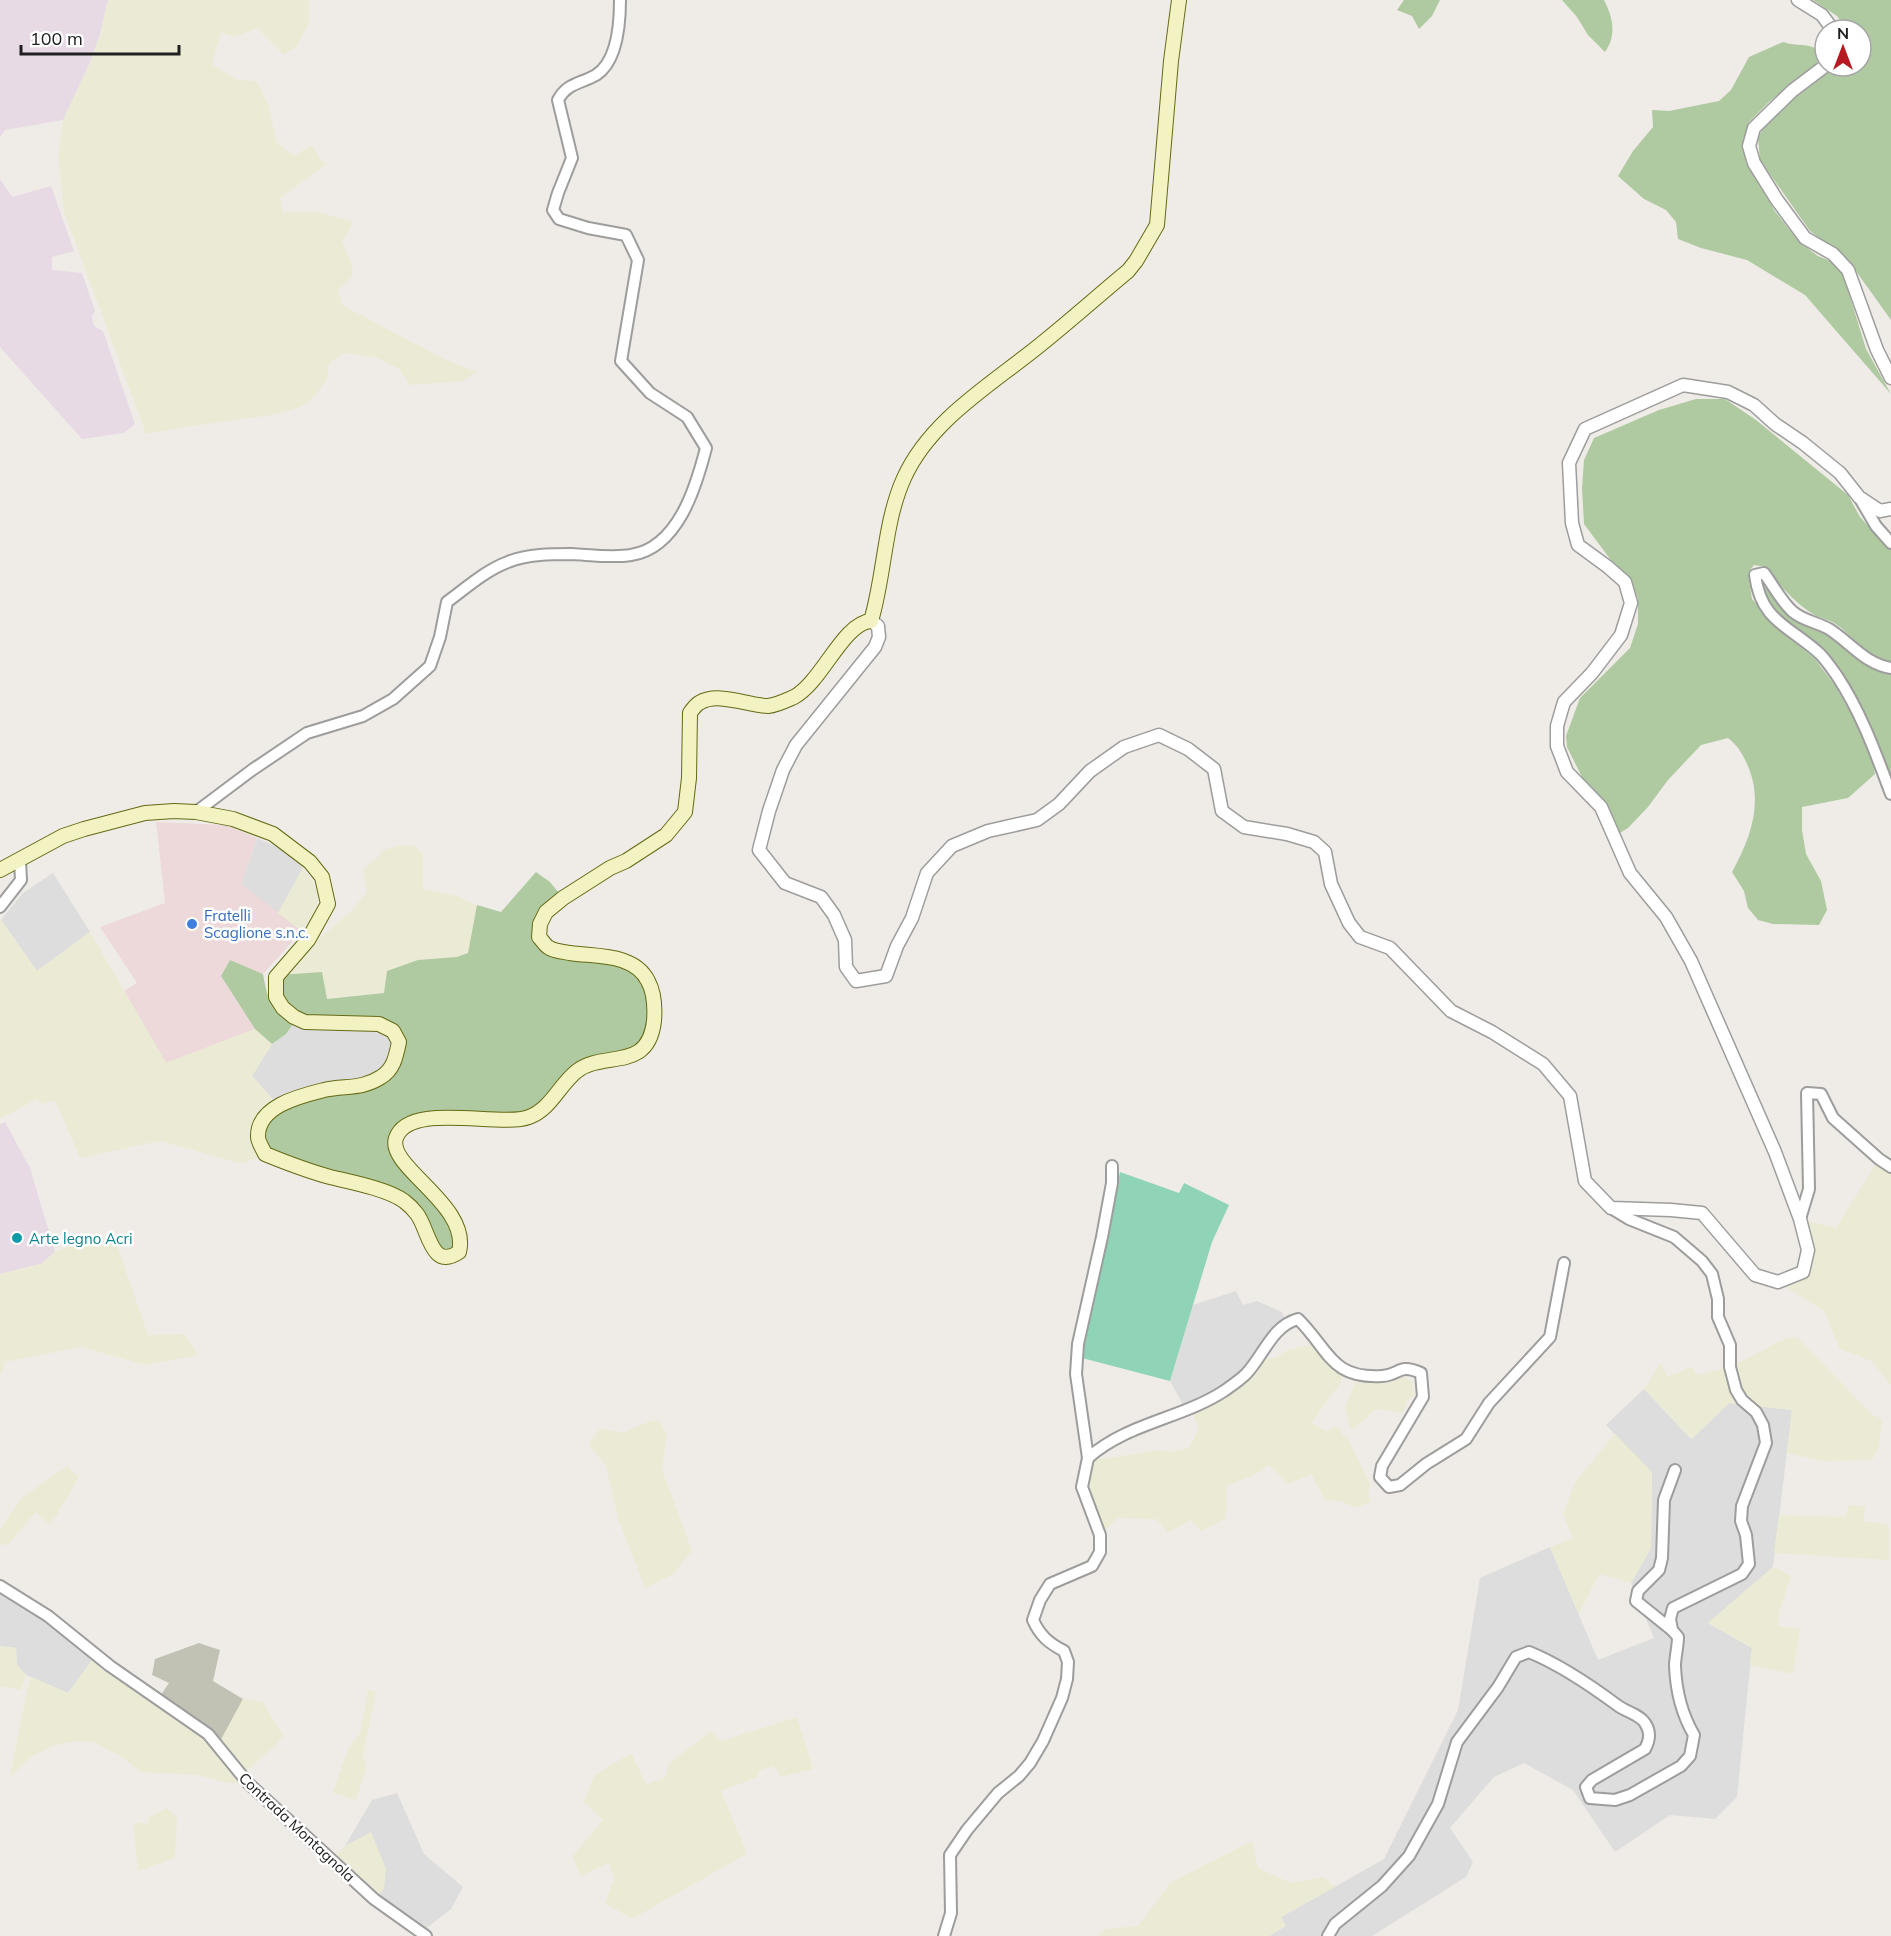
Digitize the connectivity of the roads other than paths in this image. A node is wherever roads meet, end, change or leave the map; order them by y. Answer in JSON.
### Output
{"nodes":[{"id":1,"x":620,"y":0,"type":"edge"},
{"id":2,"x":1179,"y":0,"type":"edge"},
{"id":3,"x":1798,"y":0,"type":"edge"},
{"id":4,"x":1824,"y":18,"type":"edge"},
{"id":5,"x":1813,"y":75,"type":"edge"},
{"id":6,"x":1891,"y":378,"type":"edge"},
{"id":7,"x":1859,"y":497,"type":"junction"},
{"id":8,"x":1891,"y":509,"type":"edge"},
{"id":9,"x":1891,"y":543,"type":"edge"},
{"id":10,"x":871,"y":621,"type":"junction"},
{"id":11,"x":1891,"y":668,"type":"edge"},
{"id":12,"x":1891,"y":794,"type":"edge"},
{"id":13,"x":196,"y":812,"type":"junction"},
{"id":14,"x":20,"y":861,"type":"junction"},
{"id":15,"x":0,"y":870,"type":"edge"},
{"id":16,"x":0,"y":908,"type":"edge"},
{"id":17,"x":1112,"y":1166,"type":"dead end"},
{"id":18,"x":1891,"y":1167,"type":"edge"},
{"id":19,"x":1611,"y":1208,"type":"junction"},
{"id":20,"x":1800,"y":1219,"type":"junction"},
{"id":21,"x":1564,"y":1263,"type":"dead end"},
{"id":22,"x":1088,"y":1458,"type":"junction"},
{"id":23,"x":1675,"y":1470,"type":"dead end"},
{"id":24,"x":0,"y":1586,"type":"edge"},
{"id":25,"x":1672,"y":1630,"type":"junction"},
{"id":26,"x":426,"y":1936,"type":"edge"},
{"id":27,"x":944,"y":1936,"type":"edge"},
{"id":28,"x":1328,"y":1936,"type":"edge"}],
"edges":[{"from":1,"to":13,"type":"street"},
{"from":2,"to":10,"type":"main road"},
{"from":3,"to":4,"type":"street"},
{"from":5,"to":6,"type":"street"},
{"from":7,"to":8,"type":"street"},
{"from":7,"to":9,"type":"street"},
{"from":7,"to":20,"type":"street"},
{"from":10,"to":13,"type":"main road"},
{"from":10,"to":19,"type":"street"},
{"from":11,"to":12,"type":"street"},
{"from":13,"to":14,"type":"main road"},
{"from":14,"to":15,"type":"main road"},
{"from":14,"to":16,"type":"street"},
{"from":17,"to":22,"type":"street"},
{"from":18,"to":20,"type":"street"},
{"from":19,"to":20,"type":"street"},
{"from":19,"to":25,"type":"street"},
{"from":21,"to":22,"type":"street"},
{"from":22,"to":27,"type":"street"},
{"from":23,"to":25,"type":"street"},
{"from":24,"to":26,"type":"street","name":"Contrada Montagnola"},
{"from":25,"to":28,"type":"street"}]}
